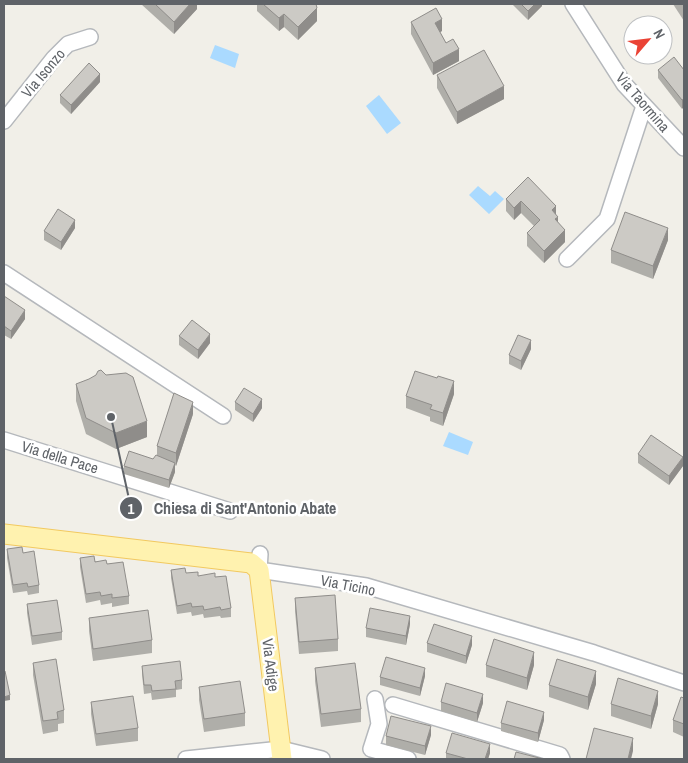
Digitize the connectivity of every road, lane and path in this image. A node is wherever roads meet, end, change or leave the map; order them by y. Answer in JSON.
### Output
{"nodes":[{"id":1,"x":573,"y":4,"type":"edge"},
{"id":2,"x":90,"y":37,"type":"dead end"},
{"id":3,"x":644,"y":106,"type":"junction"},
{"id":4,"x":4,"y":121,"type":"edge"},
{"id":5,"x":684,"y":148,"type":"edge"},
{"id":6,"x":566,"y":259,"type":"dead end"},
{"id":7,"x":4,"y":273,"type":"edge"},
{"id":8,"x":222,"y":416,"type":"dead end"},
{"id":9,"x":4,"y":440,"type":"edge"},
{"id":10,"x":230,"y":510,"type":"dead end"},
{"id":11,"x":4,"y":534,"type":"edge"},
{"id":12,"x":260,"y":562,"type":"junction"},
{"id":13,"x":684,"y":683,"type":"edge"},
{"id":14,"x":375,"y":699,"type":"dead end"},
{"id":15,"x":393,"y":705,"type":"dead end"},
{"id":16,"x":282,"y":754,"type":"edge"},
{"id":17,"x":186,"y":759,"type":"edge"},
{"id":18,"x":322,"y":759,"type":"edge"},
{"id":19,"x":408,"y":759,"type":"edge"},
{"id":20,"x":562,"y":759,"type":"edge"}],
"edges":[{"from":1,"to":3,"type":"street","name":"Via Taormina"},
{"from":2,"to":4,"type":"street","name":"Via Isonzo"},
{"from":3,"to":5,"type":"street","name":"Via Taormina"},
{"from":3,"to":6,"type":"street"},
{"from":7,"to":8,"type":"street"},
{"from":9,"to":10,"type":"street","name":"Via della Pace"},
{"from":11,"to":12,"type":"main road","name":"Via Ticino"},
{"from":12,"to":13,"type":"street","name":"Via Ticino"},
{"from":12,"to":16,"type":"main road","name":"Via Adige"},
{"from":14,"to":19,"type":"street"},
{"from":15,"to":20,"type":"street"},
{"from":16,"to":17,"type":"street"},
{"from":16,"to":18,"type":"street"}]}
